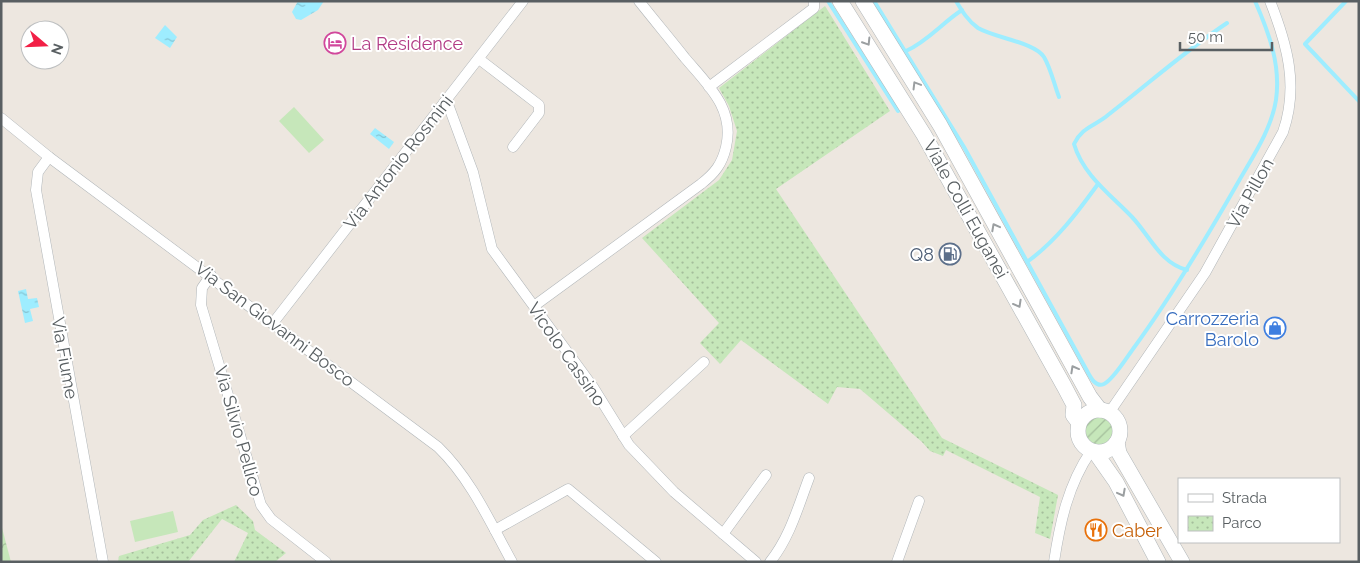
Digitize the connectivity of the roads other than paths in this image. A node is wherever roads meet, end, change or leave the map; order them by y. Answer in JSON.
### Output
{"nodes":[{"id":1,"x":523,"y":1,"type":"edge"},
{"id":2,"x":639,"y":1,"type":"edge"},
{"id":3,"x":814,"y":1,"type":"edge"},
{"id":4,"x":840,"y":1,"type":"edge"},
{"id":5,"x":863,"y":1,"type":"edge"},
{"id":6,"x":1270,"y":1,"type":"edge"},
{"id":7,"x":479,"y":59,"type":"junction"},
{"id":8,"x":710,"y":87,"type":"junction"},
{"id":9,"x":444,"y":103,"type":"junction"},
{"id":10,"x":1,"y":118,"type":"edge"},
{"id":11,"x":514,"y":146,"type":"dead end"},
{"id":12,"x":49,"y":157,"type":"junction"},
{"id":13,"x":211,"y":275,"type":"junction"},
{"id":14,"x":534,"y":306,"type":"junction"},
{"id":15,"x":273,"y":322,"type":"junction"},
{"id":16,"x":704,"y":362,"type":"dead end"},
{"id":17,"x":1105,"y":411,"type":"junction"},
{"id":18,"x":1079,"y":423,"type":"junction"},
{"id":19,"x":623,"y":436,"type":"junction"},
{"id":20,"x":1117,"y":442,"type":"junction"},
{"id":21,"x":1093,"y":452,"type":"junction"},
{"id":22,"x":766,"y":475,"type":"dead end"},
{"id":23,"x":809,"y":478,"type":"dead end"},
{"id":24,"x":919,"y":501,"type":"dead end"},
{"id":25,"x":495,"y":530,"type":"junction"},
{"id":26,"x":723,"y":534,"type":"junction"},
{"id":27,"x":103,"y":562,"type":"edge"},
{"id":28,"x":326,"y":562,"type":"edge"},
{"id":29,"x":512,"y":562,"type":"edge"},
{"id":30,"x":656,"y":562,"type":"edge"},
{"id":31,"x":756,"y":562,"type":"edge"},
{"id":32,"x":770,"y":562,"type":"edge"},
{"id":33,"x":897,"y":562,"type":"edge"},
{"id":34,"x":1054,"y":562,"type":"edge"},
{"id":35,"x":1158,"y":562,"type":"edge"},
{"id":36,"x":1182,"y":562,"type":"edge"}],
"edges":[{"from":1,"to":7,"type":"street","name":"Via Antonio Rosmini"},
{"from":2,"to":8,"type":"street"},
{"from":3,"to":8,"type":"street"},
{"from":4,"to":18,"type":"main road","name":"Viale Colli Euganei","one_way":true},
{"from":17,"to":5,"type":"main road","name":"Viale Colli Euganei","one_way":true},
{"from":6,"to":17,"type":"street","name":"Via Pillon"},
{"from":7,"to":9,"type":"street","name":"Via Antonio Rosmini"},
{"from":7,"to":11,"type":"street"},
{"from":8,"to":14,"type":"street"},
{"from":9,"to":14,"type":"street","name":"Vicolo Cassino"},
{"from":9,"to":15,"type":"street","name":"Via Antonio Rosmini"},
{"from":10,"to":12,"type":"street","name":"Via San Giovanni Bosco"},
{"from":12,"to":13,"type":"street","name":"Via San Giovanni Bosco"},
{"from":12,"to":27,"type":"street","name":"Via Fiume"},
{"from":13,"to":15,"type":"street","name":"Via San Giovanni Bosco"},
{"from":13,"to":28,"type":"street","name":"Via Silvio Pellico"},
{"from":14,"to":19,"type":"street","name":"Vicolo Cassino"},
{"from":15,"to":25,"type":"street","name":"Via San Giovanni Bosco"},
{"from":16,"to":19,"type":"street"},
{"from":17,"to":18,"type":"main road"},
{"from":17,"to":20,"type":"main road","name":"Viale Colli Euganei"},
{"from":18,"to":21,"type":"main road","name":"Viale Colli Euganei"},
{"from":19,"to":26,"type":"street","name":"Vicolo Cassino"},
{"from":20,"to":21,"type":"main road"},
{"from":20,"to":36,"type":"main road","name":"Viale Colli Euganei"},
{"from":21,"to":34,"type":"street"},
{"from":21,"to":35,"type":"main road","name":"Viale Colli Euganei","one_way":true},
{"from":22,"to":26,"type":"street"},
{"from":23,"to":32,"type":"street"},
{"from":24,"to":33,"type":"street"},
{"from":25,"to":29,"type":"street","name":"Via San Giovanni Bosco"},
{"from":25,"to":30,"type":"street"},
{"from":26,"to":31,"type":"street","name":"Vicolo Cassino"}]}
